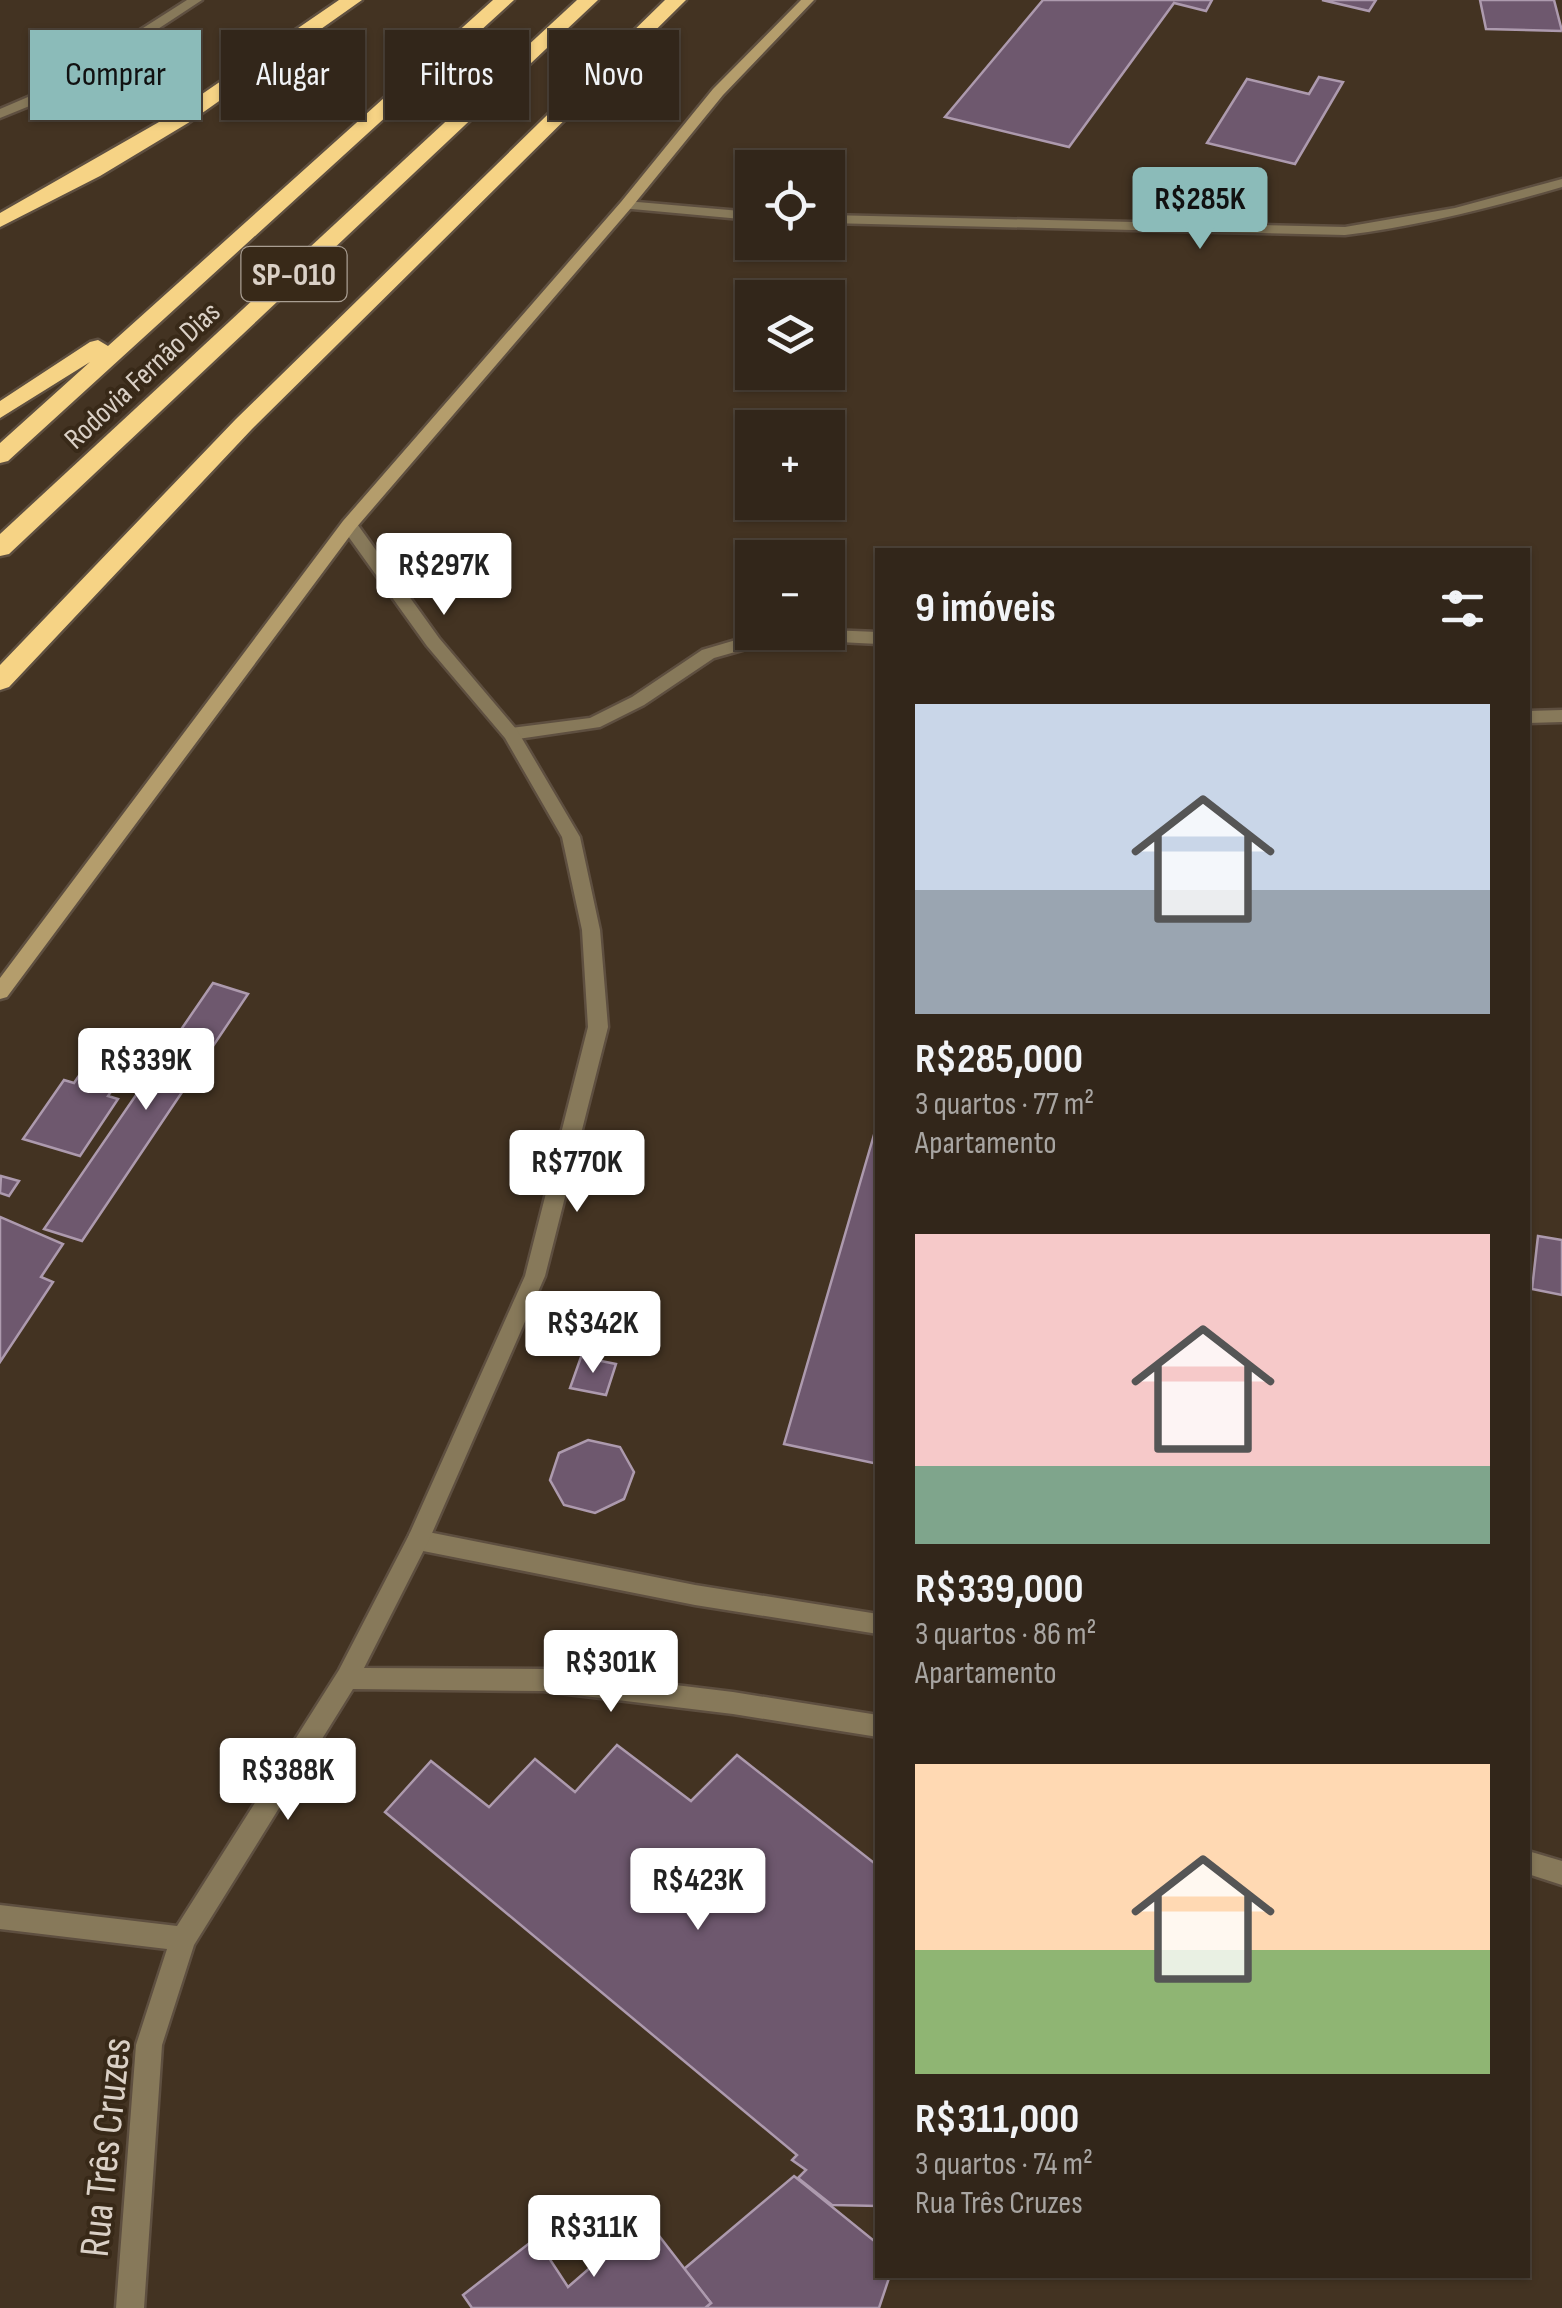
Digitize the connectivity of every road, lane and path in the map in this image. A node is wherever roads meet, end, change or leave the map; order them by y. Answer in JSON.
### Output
{"nodes":[{"id":1,"x":196,"y":0,"type":"edge"},
{"id":2,"x":352,"y":0,"type":"edge"},
{"id":3,"x":504,"y":0,"type":"edge"},
{"id":4,"x":588,"y":0,"type":"edge"},
{"id":5,"x":676,"y":0,"type":"edge"},
{"id":6,"x":808,"y":0,"type":"edge"},
{"id":7,"x":0,"y":114,"type":"edge"},
{"id":8,"x":1562,"y":183,"type":"edge"},
{"id":9,"x":626,"y":205,"type":"junction"},
{"id":10,"x":735,"y":215,"type":"edge"},
{"id":11,"x":845,"y":219,"type":"edge"},
{"id":12,"x":0,"y":222,"type":"edge"},
{"id":13,"x":180,"y":294,"type":"junction"},
{"id":14,"x":0,"y":411,"type":"edge"},
{"id":15,"x":0,"y":456,"type":"edge"},
{"id":16,"x":348,"y":524,"type":"junction"},
{"id":17,"x":0,"y":548,"type":"edge"},
{"id":18,"x":875,"y":638,"type":"edge"},
{"id":19,"x":0,"y":681,"type":"edge"},
{"id":20,"x":1562,"y":716,"type":"edge"},
{"id":21,"x":1530,"y":717,"type":"edge"},
{"id":22,"x":511,"y":734,"type":"junction"},
{"id":23,"x":0,"y":992,"type":"edge"},
{"id":24,"x":418,"y":1540,"type":"junction"},
{"id":25,"x":875,"y":1624,"type":"edge"},
{"id":26,"x":347,"y":1678,"type":"junction"},
{"id":27,"x":875,"y":1726,"type":"edge"},
{"id":28,"x":1530,"y":1864,"type":"edge"},
{"id":29,"x":1562,"y":1873,"type":"edge"},
{"id":30,"x":0,"y":1916,"type":"edge"},
{"id":31,"x":184,"y":1939,"type":"junction"},
{"id":32,"x":130,"y":2308,"type":"edge"}],
"edges":[{"from":1,"to":7,"type":"street"},
{"from":2,"to":12,"type":"highway"},
{"from":3,"to":13,"type":"highway","name":"Rodovia Fernão Dias","number":"SP-010"},
{"from":4,"to":17,"type":"highway","name":"Rodovia Fernão Dias","number":"SP-010"},
{"from":5,"to":19,"type":"highway"},
{"from":6,"to":9,"type":"street"},
{"from":8,"to":11,"type":"street"},
{"from":9,"to":10,"type":"street"},
{"from":9,"to":16,"type":"street"},
{"from":13,"to":14,"type":"highway"},
{"from":13,"to":15,"type":"highway","name":"Rodovia Fernão Dias","number":"SP-010"},
{"from":16,"to":22,"type":"street","name":"Rua Três Cruzes"},
{"from":16,"to":23,"type":"street"},
{"from":18,"to":22,"type":"street"},
{"from":20,"to":21,"type":"street"},
{"from":22,"to":24,"type":"street","name":"Rua Três Cruzes"},
{"from":24,"to":25,"type":"street"},
{"from":24,"to":26,"type":"street","name":"Rua Três Cruzes"},
{"from":26,"to":27,"type":"street"},
{"from":26,"to":31,"type":"street","name":"Rua Três Cruzes"},
{"from":28,"to":29,"type":"street"},
{"from":30,"to":31,"type":"street"},
{"from":31,"to":32,"type":"street","name":"Rua Três Cruzes"}]}
